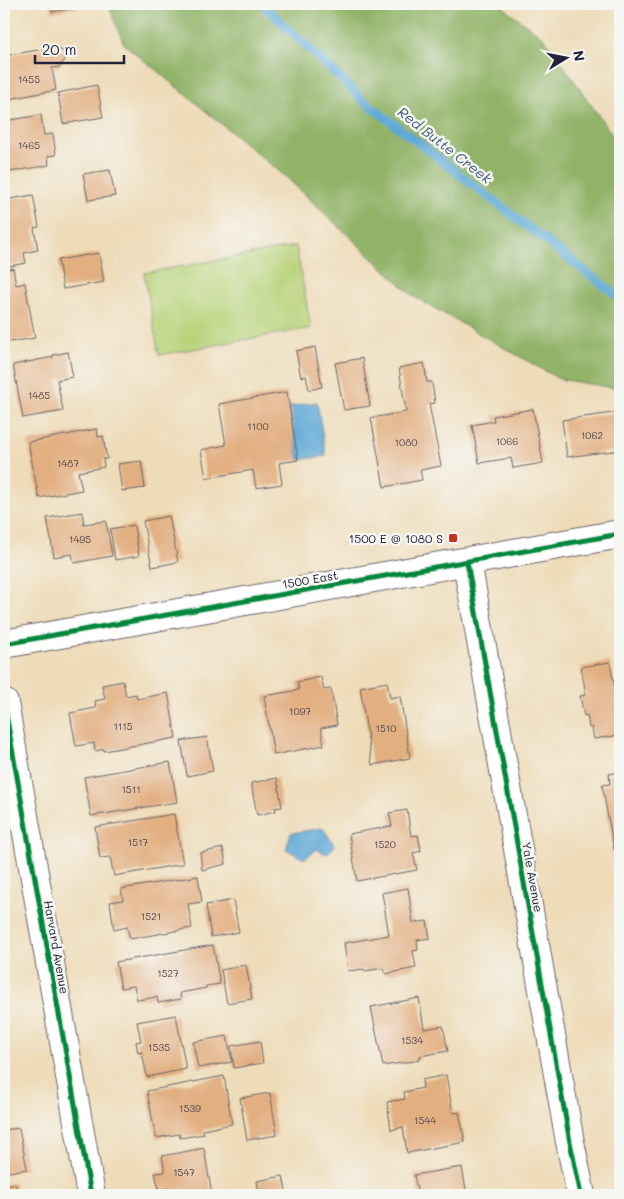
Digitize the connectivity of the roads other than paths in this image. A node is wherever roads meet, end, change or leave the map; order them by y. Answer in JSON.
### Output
{"nodes":[{"id":1,"x":620,"y":534,"type":"edge"},
{"id":2,"x":466,"y":562,"type":"junction"},
{"id":3,"x":4,"y":644,"type":"edge"},
{"id":4,"x":4,"y":703,"type":"edge"},
{"id":5,"x":91,"y":1195,"type":"edge"},
{"id":6,"x":581,"y":1195,"type":"edge"}],
"edges":[{"from":1,"to":2,"type":"street","name":"1500 East"},
{"from":2,"to":3,"type":"street","name":"1500 East"},
{"from":2,"to":6,"type":"street","name":"Yale Avenue"},
{"from":4,"to":5,"type":"street","name":"Harvard Avenue"}]}
